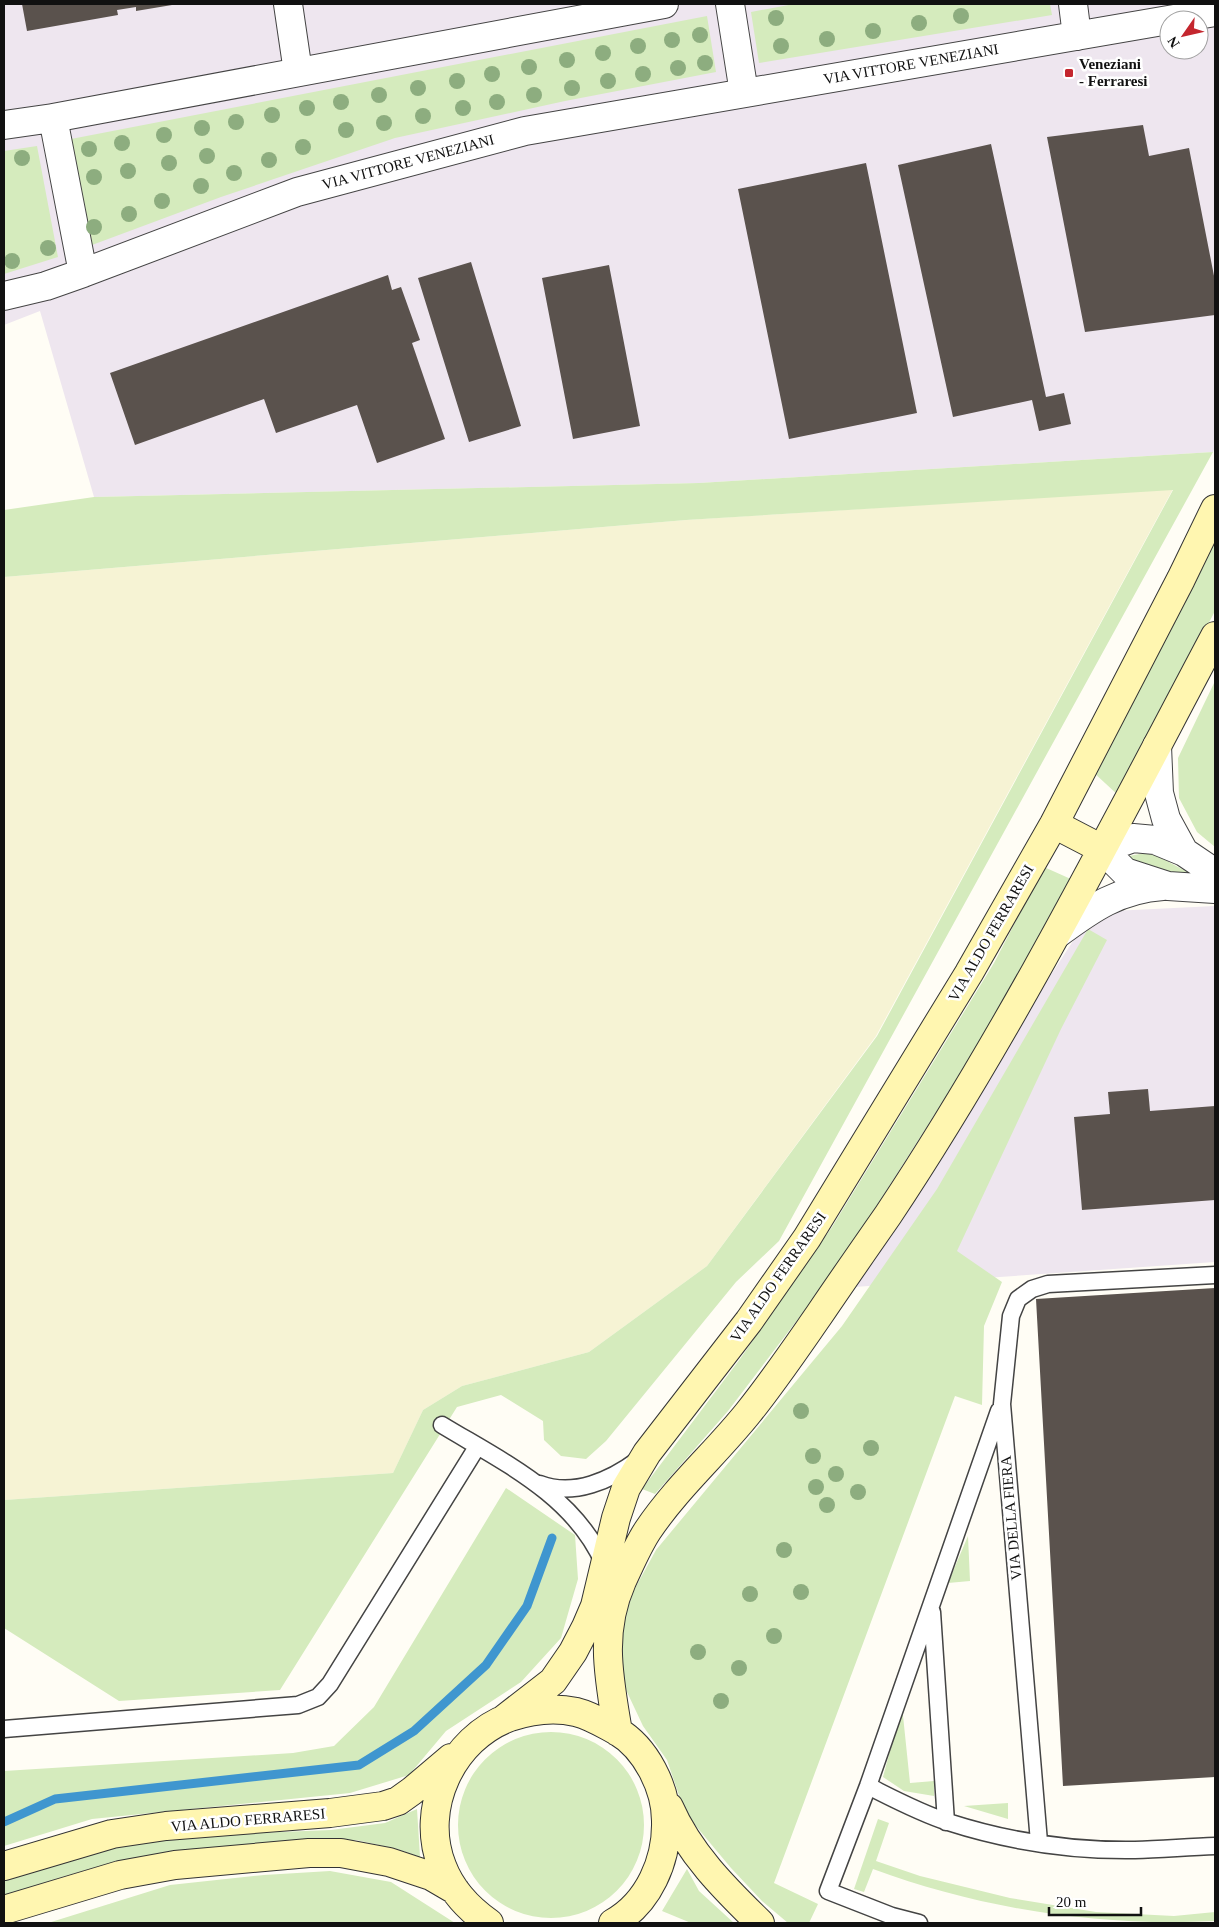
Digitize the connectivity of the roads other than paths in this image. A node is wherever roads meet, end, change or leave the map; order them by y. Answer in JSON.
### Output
{"nodes":[{"id":1,"x":288,"y":4,"type":"edge"},
{"id":2,"x":664,"y":4,"type":"edge"},
{"id":3,"x":730,"y":4,"type":"edge"},
{"id":4,"x":1073,"y":4,"type":"edge"},
{"id":5,"x":1215,"y":12,"type":"edge"},
{"id":6,"x":1077,"y":36,"type":"junction"},
{"id":7,"x":298,"y":72,"type":"junction"},
{"id":8,"x":744,"y":93,"type":"junction"},
{"id":9,"x":53,"y":118,"type":"junction"},
{"id":10,"x":4,"y":125,"type":"edge"},
{"id":11,"x":83,"y":273,"type":"junction"},
{"id":12,"x":5,"y":296,"type":"edge"},
{"id":13,"x":1215,"y":509,"type":"edge"},
{"id":14,"x":1215,"y":636,"type":"edge"},
{"id":15,"x":1157,"y":746,"type":"junction"},
{"id":16,"x":1054,"y":824,"type":"junction"},
{"id":17,"x":1102,"y":848,"type":"junction"},
{"id":18,"x":1184,"y":852,"type":"junction"},
{"id":19,"x":1215,"y":873,"type":"edge"},
{"id":20,"x":1168,"y":886,"type":"junction"},
{"id":21,"x":1215,"y":889,"type":"edge"},
{"id":22,"x":1058,"y":934,"type":"junction"},
{"id":23,"x":1215,"y":1276,"type":"edge"},
{"id":24,"x":1002,"y":1404,"type":"junction"},
{"id":25,"x":442,"y":1425,"type":"dead end"},
{"id":26,"x":477,"y":1446,"type":"junction"},
{"id":27,"x":647,"y":1453,"type":"junction"},
{"id":28,"x":533,"y":1481,"type":"junction"},
{"id":29,"x":604,"y":1564,"type":"junction"},
{"id":30,"x":932,"y":1604,"type":"junction"},
{"id":31,"x":504,"y":1719,"type":"junction"},
{"id":32,"x":4,"y":1728,"type":"edge"},
{"id":33,"x":618,"y":1732,"type":"junction"},
{"id":34,"x":473,"y":1739,"type":"junction"},
{"id":35,"x":868,"y":1786,"type":"junction"},
{"id":36,"x":661,"y":1788,"type":"junction"},
{"id":37,"x":946,"y":1822,"type":"junction"},
{"id":38,"x":1039,"y":1842,"type":"junction"},
{"id":39,"x":1215,"y":1846,"type":"edge"},
{"id":40,"x":4,"y":1866,"type":"edge"},
{"id":41,"x":455,"y":1890,"type":"junction"},
{"id":42,"x":4,"y":1910,"type":"edge"},
{"id":43,"x":489,"y":1923,"type":"edge"},
{"id":44,"x":624,"y":1923,"type":"edge"},
{"id":45,"x":760,"y":1923,"type":"edge"},
{"id":46,"x":920,"y":1923,"type":"edge"}],
"edges":[{"from":1,"to":7,"type":"street"},
{"from":2,"to":7,"type":"street"},
{"from":3,"to":8,"type":"street"},
{"from":4,"to":6,"type":"street"},
{"from":5,"to":6,"type":"street","name":"VIA VITTORE VENEZIANI"},
{"from":6,"to":8,"type":"street","name":"VIA VITTORE VENEZIANI"},
{"from":7,"to":9,"type":"street"},
{"from":8,"to":11,"type":"street","name":"VIA VITTORE VENEZIANI"},
{"from":9,"to":10,"type":"street"},
{"from":9,"to":11,"type":"street"},
{"from":11,"to":12,"type":"street","name":"VIA VITTORE VENEZIANI"},
{"from":13,"to":16,"type":"main road","name":"VIA ALDO FERRARESI"},
{"from":14,"to":15,"type":"main road"},
{"from":15,"to":17,"type":"main road"},
{"from":15,"to":18,"type":"street"},
{"from":16,"to":17,"type":"main road"},
{"from":16,"to":27,"type":"main road","name":"VIA ALDO FERRARESI"},
{"from":17,"to":18,"type":"street"},
{"from":17,"to":20,"type":"street"},
{"from":17,"to":22,"type":"main road"},
{"from":18,"to":19,"type":"street"},
{"from":20,"to":21,"type":"street"},
{"from":20,"to":22,"type":"street"},
{"from":22,"to":33,"type":"main road"},
{"from":23,"to":24,"type":"lane"},
{"from":24,"to":30,"type":"lane","name":"VIA DELLA FIERA"},
{"from":24,"to":38,"type":"lane","name":"VIA DELLA FIERA"},
{"from":25,"to":26,"type":"lane"},
{"from":26,"to":28,"type":"lane"},
{"from":26,"to":32,"type":"lane"},
{"from":27,"to":28,"type":"lane"},
{"from":27,"to":29,"type":"main road","name":"VIA ALDO FERRARESI"},
{"from":28,"to":29,"type":"lane"},
{"from":29,"to":31,"type":"main road","name":"VIA ALDO FERRARESI"},
{"from":30,"to":35,"type":"lane","name":"VIA DELLA FIERA"},
{"from":30,"to":37,"type":"lane","name":"VIA DELLA FIERA"},
{"from":31,"to":33,"type":"main road","name":"VIA ALDO FERRARESI"},
{"from":31,"to":34,"type":"main road","name":"VIA ALDO FERRARESI"},
{"from":33,"to":36,"type":"main road","name":"VIA ALDO FERRARESI"},
{"from":34,"to":40,"type":"main road","name":"VIA ALDO FERRARESI"},
{"from":34,"to":41,"type":"main road","name":"VIA ALDO FERRARESI"},
{"from":35,"to":37,"type":"lane"},
{"from":35,"to":46,"type":"lane","name":"VIA DELLA FIERA"},
{"from":36,"to":44,"type":"main road","name":"VIA ALDO FERRARESI"},
{"from":36,"to":45,"type":"main road"},
{"from":37,"to":38,"type":"lane"},
{"from":38,"to":39,"type":"lane"},
{"from":41,"to":42,"type":"main road","name":"VIA ALDO FERRARESI"},
{"from":41,"to":43,"type":"main road","name":"VIA ALDO FERRARESI"}]}
